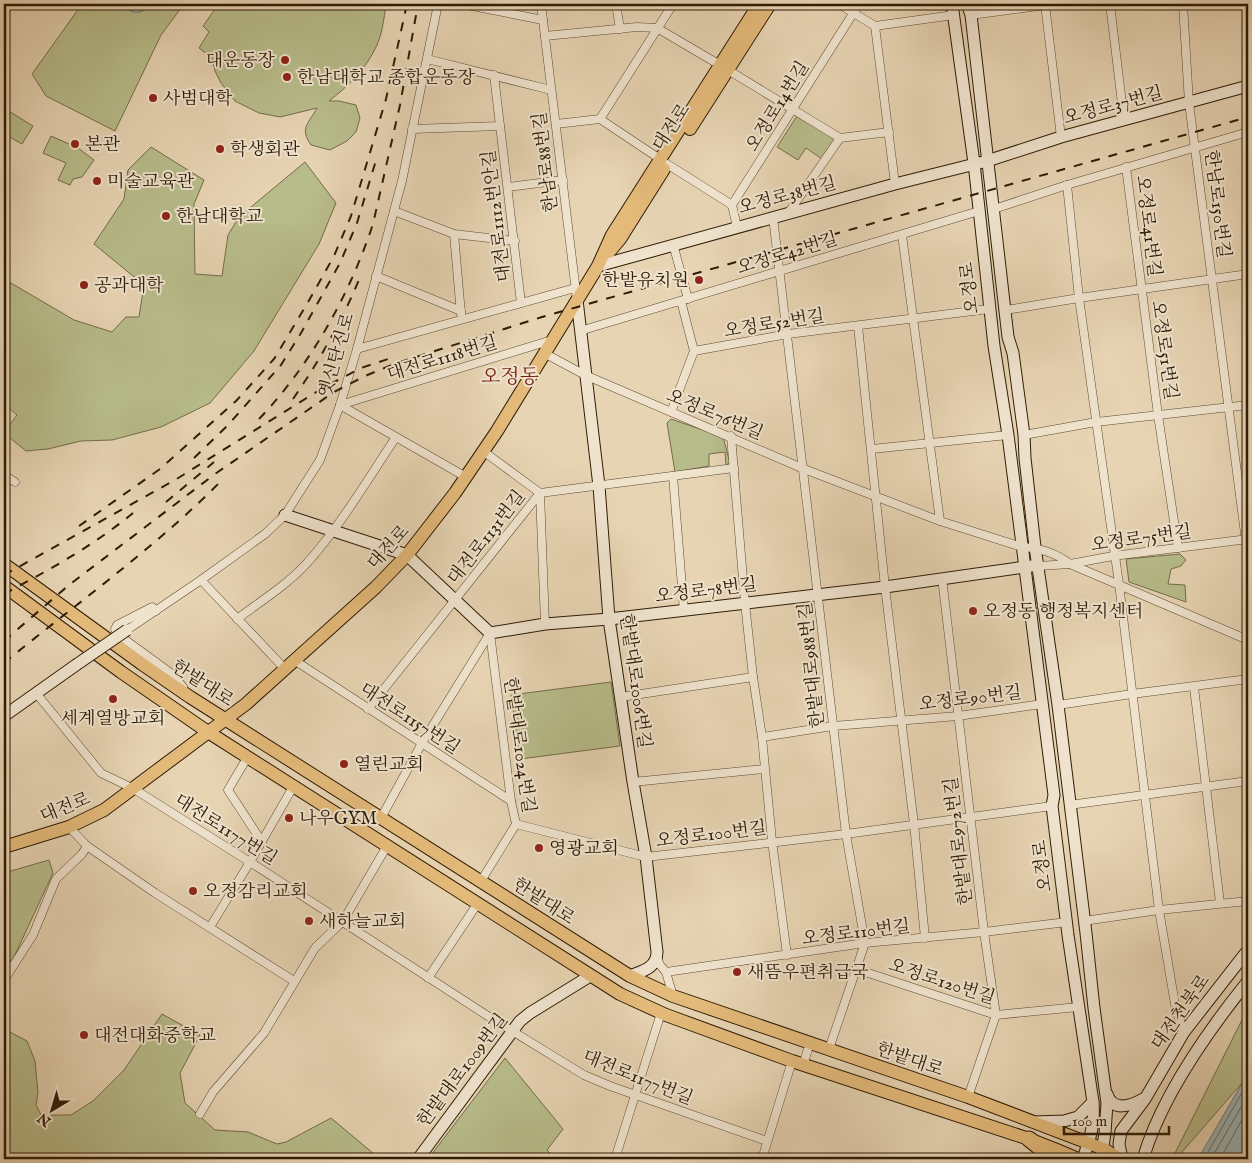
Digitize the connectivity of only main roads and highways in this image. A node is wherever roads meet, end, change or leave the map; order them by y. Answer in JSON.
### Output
{"nodes":[{"id":1,"x":759,"y":4,"type":"edge"},
{"id":2,"x":770,"y":4,"type":"edge"},
{"id":3,"x":724,"y":68,"type":"junction"},
{"id":4,"x":4,"y":564,"type":"edge"},
{"id":5,"x":4,"y":586,"type":"edge"},
{"id":6,"x":226,"y":719,"type":"junction"},
{"id":7,"x":208,"y":732,"type":"junction"},
{"id":8,"x":4,"y":847,"type":"edge"},
{"id":9,"x":1029,"y":1139,"type":"junction"},
{"id":10,"x":1102,"y":1154,"type":"edge"},
{"id":11,"x":1054,"y":1159,"type":"edge"},
{"id":12,"x":1078,"y":1159,"type":"edge"},
{"id":13,"x":1121,"y":1159,"type":"edge"}],
"edges":[{"from":1,"to":3,"type":"main road","name":"대전로"},
{"from":2,"to":3,"type":"main road","name":"대전로"},
{"from":3,"to":6,"type":"main road","name":"대전로"},
{"from":4,"to":6,"type":"main road","name":"한밭대로"},
{"from":5,"to":7,"type":"main road","name":"한밭대로"},
{"from":6,"to":7,"type":"main road","name":"대전로"},
{"from":6,"to":10,"type":"main road","name":"한밭대로"},
{"from":7,"to":8,"type":"main road","name":"대전로"},
{"from":7,"to":9,"type":"main road","name":"한밭대로"},
{"from":9,"to":11,"type":"highway"},
{"from":9,"to":12,"type":"main road","name":"한밭대로"},
{"from":10,"to":13,"type":"main road","name":"한밭대로"}]}
